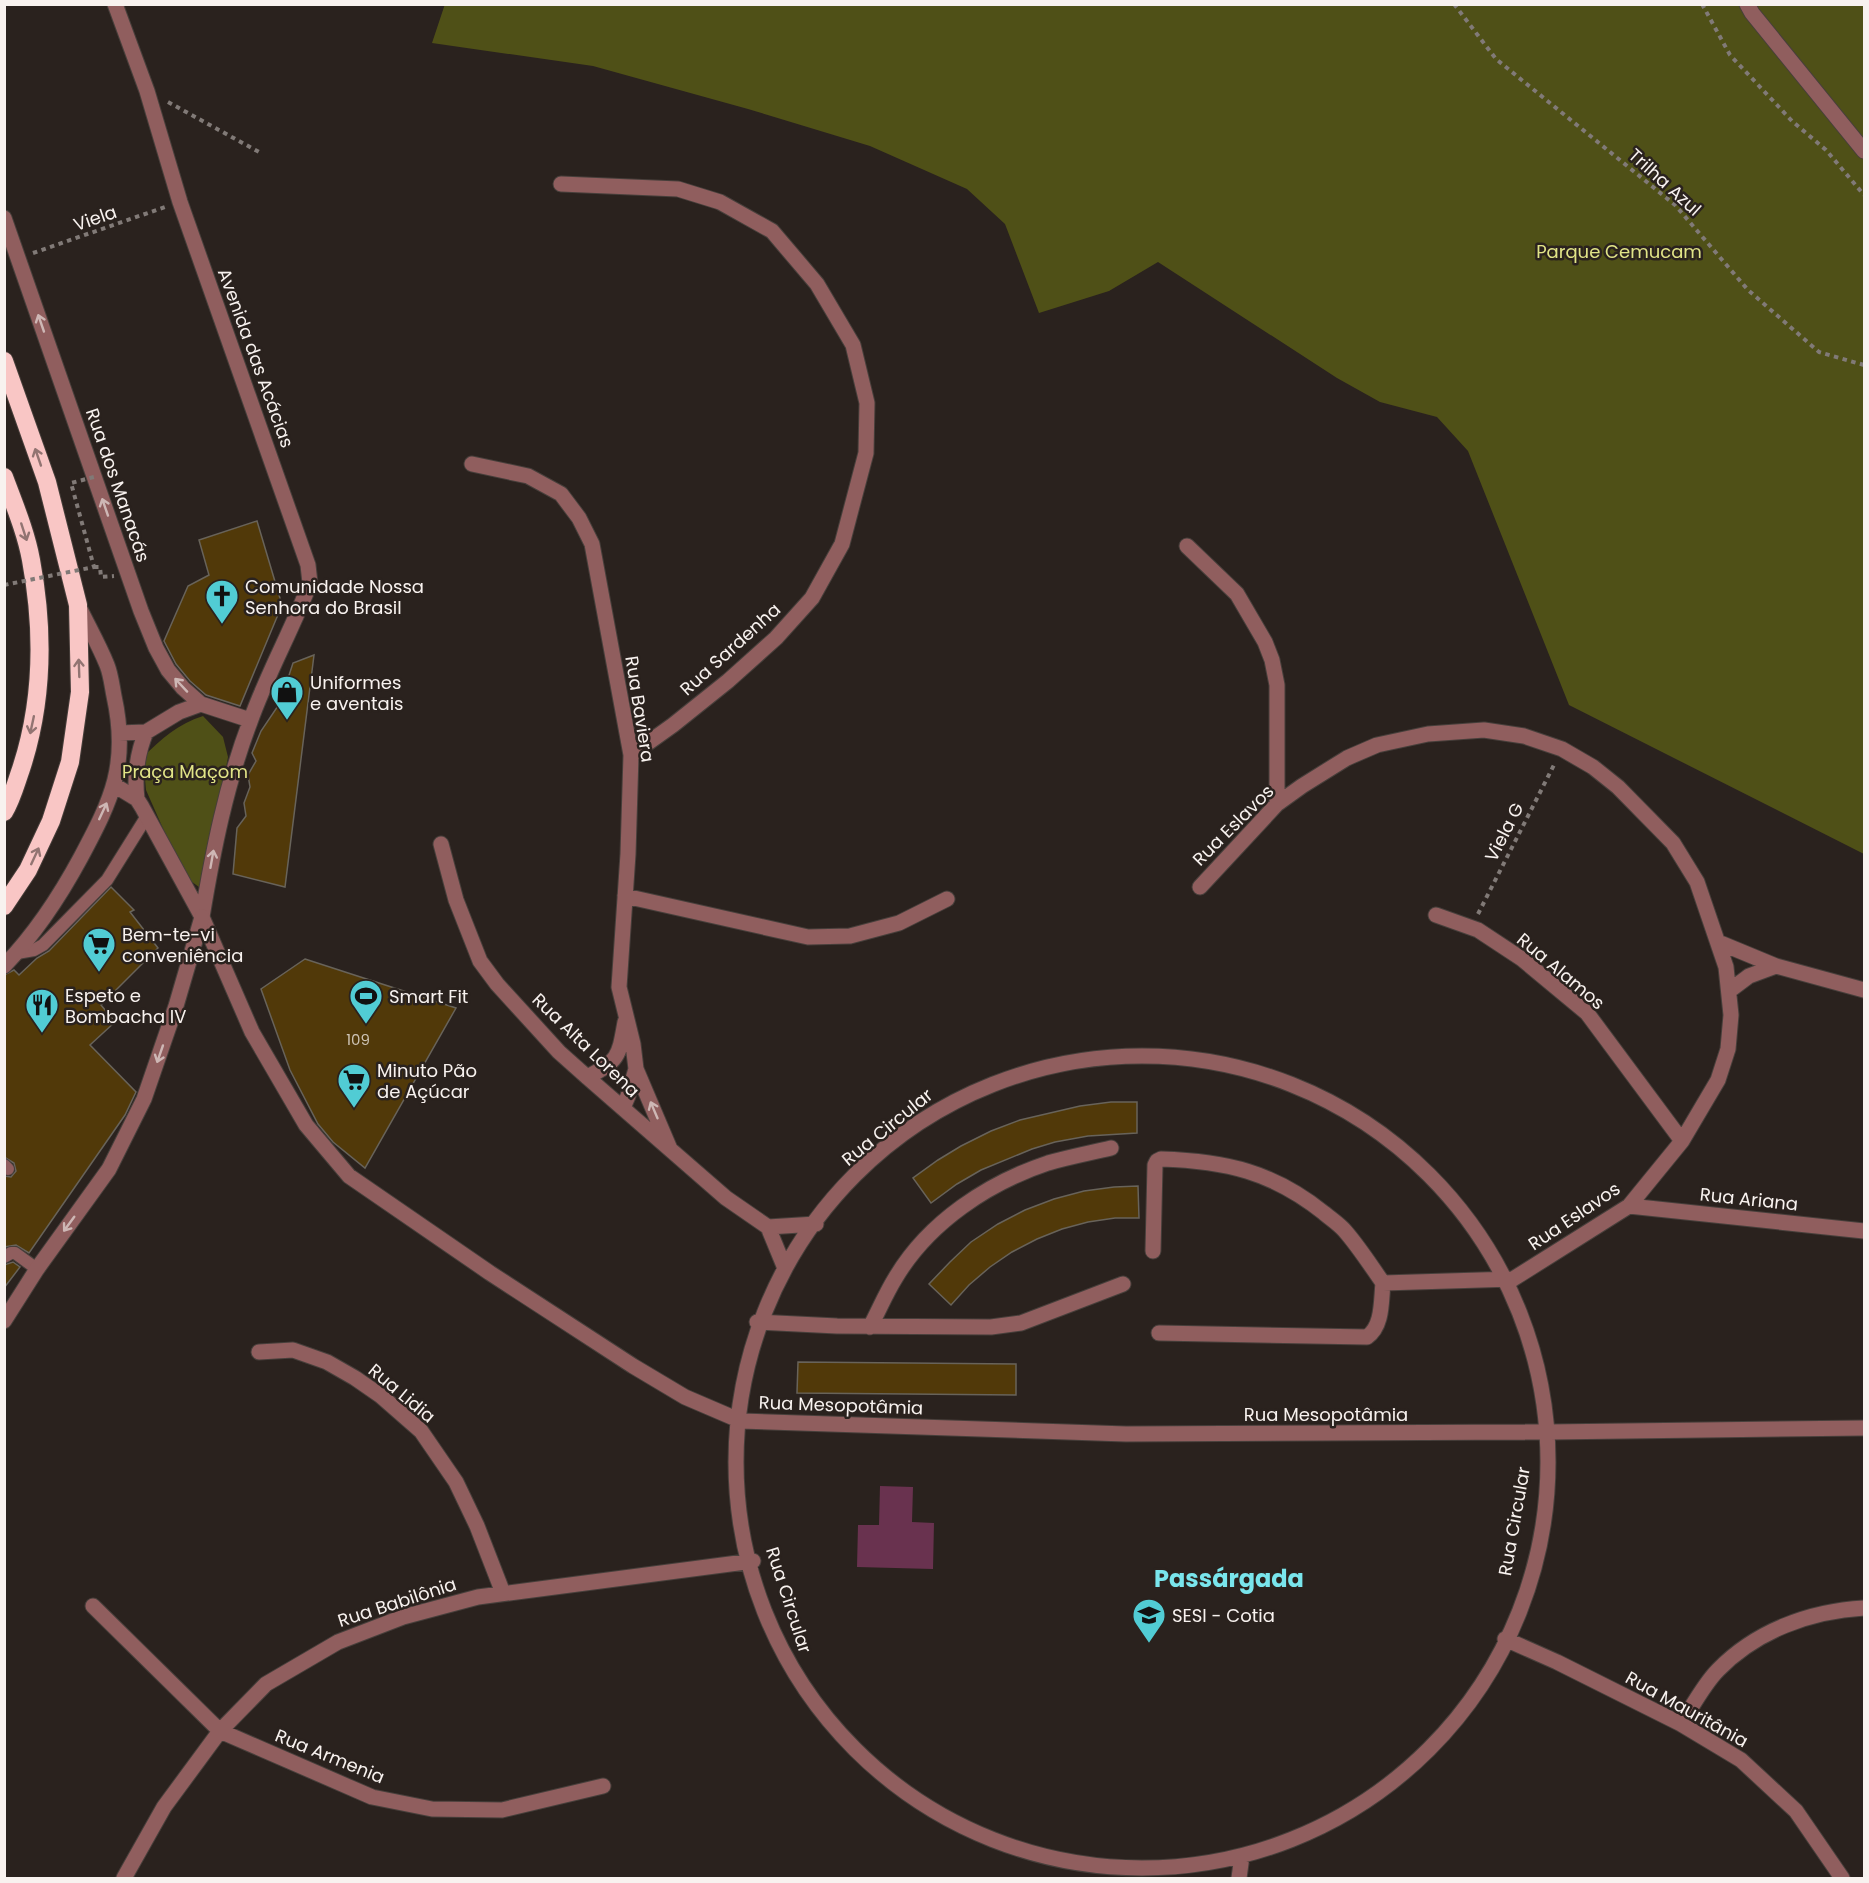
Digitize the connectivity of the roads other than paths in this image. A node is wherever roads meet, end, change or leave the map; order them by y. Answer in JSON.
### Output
{"nodes":[{"id":1,"x":115,"y":4,"type":"edge"},
{"id":2,"x":1747,"y":4,"type":"edge"},
{"id":3,"x":1864,"y":151,"type":"edge"},
{"id":4,"x":561,"y":184,"type":"dead end"},
{"id":5,"x":4,"y":218,"type":"edge"},
{"id":6,"x":4,"y":361,"type":"edge"},
{"id":7,"x":472,"y":464,"type":"dead end"},
{"id":8,"x":4,"y":477,"type":"edge"},
{"id":9,"x":1187,"y":546,"type":"dead end"},
{"id":10,"x":78,"y":604,"type":"junction"},
{"id":11,"x":201,"y":704,"type":"junction"},
{"id":12,"x":250,"y":720,"type":"junction"},
{"id":13,"x":146,"y":732,"type":"junction"},
{"id":14,"x":120,"y":733,"type":"junction"},
{"id":15,"x":631,"y":755,"type":"junction"},
{"id":16,"x":114,"y":784,"type":"junction"},
{"id":17,"x":137,"y":799,"type":"junction"},
{"id":18,"x":1277,"y":804,"type":"junction"},
{"id":19,"x":4,"y":812,"type":"edge"},
{"id":20,"x":147,"y":816,"type":"junction"},
{"id":21,"x":441,"y":844,"type":"dead end"},
{"id":22,"x":1200,"y":887,"type":"dead end"},
{"id":23,"x":625,"y":896,"type":"junction"},
{"id":24,"x":947,"y":899,"type":"dead end"},
{"id":25,"x":4,"y":906,"type":"edge"},
{"id":26,"x":1436,"y":915,"type":"dead end"},
{"id":27,"x":202,"y":917,"type":"junction"},
{"id":28,"x":1718,"y":942,"type":"junction"},
{"id":29,"x":17,"y":953,"type":"junction"},
{"id":30,"x":4,"y":966,"type":"edge"},
{"id":31,"x":1776,"y":966,"type":"junction"},
{"id":32,"x":1864,"y":990,"type":"edge"},
{"id":33,"x":1729,"y":991,"type":"junction"},
{"id":34,"x":626,"y":1019,"type":"junction"},
{"id":35,"x":636,"y":1069,"type":"junction"},
{"id":36,"x":586,"y":1077,"type":"junction"},
{"id":37,"x":622,"y":1108,"type":"junction"},
{"id":38,"x":1682,"y":1142,"type":"junction"},
{"id":39,"x":1111,"y":1148,"type":"dead end"},
{"id":40,"x":672,"y":1152,"type":"junction"},
{"id":41,"x":1629,"y":1206,"type":"junction"},
{"id":42,"x":816,"y":1224,"type":"junction"},
{"id":43,"x":768,"y":1227,"type":"junction"},
{"id":44,"x":1864,"y":1231,"type":"edge"},
{"id":45,"x":1153,"y":1251,"type":"dead end"},
{"id":46,"x":4,"y":1257,"type":"edge"},
{"id":47,"x":784,"y":1266,"type":"junction"},
{"id":48,"x":37,"y":1269,"type":"junction"},
{"id":49,"x":1513,"y":1279,"type":"junction"},
{"id":50,"x":1383,"y":1283,"type":"junction"},
{"id":51,"x":1123,"y":1284,"type":"dead end"},
{"id":52,"x":4,"y":1321,"type":"edge"},
{"id":53,"x":757,"y":1322,"type":"junction"},
{"id":54,"x":870,"y":1327,"type":"junction"},
{"id":55,"x":1159,"y":1333,"type":"dead end"},
{"id":56,"x":259,"y":1352,"type":"dead end"},
{"id":57,"x":741,"y":1421,"type":"junction"},
{"id":58,"x":1864,"y":1428,"type":"edge"},
{"id":59,"x":1549,"y":1432,"type":"junction"},
{"id":60,"x":753,"y":1561,"type":"junction"},
{"id":61,"x":503,"y":1593,"type":"junction"},
{"id":62,"x":93,"y":1606,"type":"dead end"},
{"id":63,"x":1864,"y":1608,"type":"edge"},
{"id":64,"x":1505,"y":1639,"type":"junction"},
{"id":65,"x":1681,"y":1724,"type":"junction"},
{"id":66,"x":220,"y":1731,"type":"junction"},
{"id":67,"x":603,"y":1786,"type":"dead end"},
{"id":68,"x":1242,"y":1856,"type":"junction"},
{"id":69,"x":124,"y":1878,"type":"edge"},
{"id":70,"x":1239,"y":1878,"type":"edge"},
{"id":71,"x":1842,"y":1878,"type":"edge"}],
"edges":[{"from":1,"to":12,"type":"street","name":"Avenida das Acácias"},
{"from":2,"to":3,"type":"street"},
{"from":4,"to":15,"type":"street","name":"Rua Sardenha"},
{"from":11,"to":5,"type":"street","name":"Rua dos Manacás","one_way":true},
{"from":10,"to":6,"type":"highway","one_way":true},
{"from":7,"to":15,"type":"street","name":"Rua Baviera"},
{"from":8,"to":19,"type":"highway","one_way":true},
{"from":9,"to":18,"type":"street"},
{"from":10,"to":14,"type":"street"},
{"from":25,"to":10,"type":"highway","one_way":true},
{"from":11,"to":12,"type":"street","name":"Rua dos Manacás"},
{"from":11,"to":13,"type":"street"},
{"from":27,"to":12,"type":"street","name":"Avenida das Acácias","one_way":true},
{"from":13,"to":14,"type":"street"},
{"from":13,"to":17,"type":"street"},
{"from":14,"to":16,"type":"street"},
{"from":15,"to":23,"type":"street","name":"Rua Baviera"},
{"from":16,"to":17,"type":"street","name":"Rua Mesopotâmia"},
{"from":29,"to":16,"type":"street","one_way":true},
{"from":17,"to":20,"type":"street","name":"Rua Mesopotâmia"},
{"from":18,"to":22,"type":"street","name":"Rua Eslavos"},
{"from":18,"to":28,"type":"street","name":"Rua Eslavos"},
{"from":20,"to":27,"type":"street","name":"Rua Mesopotâmia"},
{"from":20,"to":29,"type":"lane"},
{"from":21,"to":36,"type":"street","name":"Rua Alta Lorena"},
{"from":23,"to":24,"type":"street"},
{"from":23,"to":34,"type":"street","name":"Rua Baviera"},
{"from":26,"to":38,"type":"street","name":"Rua Alamos"},
{"from":27,"to":48,"type":"street","name":"Avenida das Acácias","one_way":true},
{"from":27,"to":57,"type":"street","name":"Rua Mesopotâmia"},
{"from":28,"to":31,"type":"street"},
{"from":28,"to":33,"type":"street","name":"Rua Eslavos"},
{"from":29,"to":30,"type":"street"},
{"from":31,"to":32,"type":"street"},
{"from":31,"to":33,"type":"street"},
{"from":33,"to":38,"type":"street","name":"Rua Eslavos"},
{"from":34,"to":35,"type":"street","name":"Rua Baviera"},
{"from":34,"to":36,"type":"street"},
{"from":35,"to":37,"type":"street","name":"Rua Baviera"},
{"from":40,"to":35,"type":"street","name":"Rua Baviera","one_way":true},
{"from":36,"to":37,"type":"street","name":"Rua Alta Lorena"},
{"from":37,"to":40,"type":"street","name":"Rua Alta Lorena"},
{"from":38,"to":41,"type":"street","name":"Rua Eslavos"},
{"from":39,"to":54,"type":"street"},
{"from":40,"to":43,"type":"street","name":"Rua Alta Lorena"},
{"from":41,"to":44,"type":"street","name":"Rua Ariana"},
{"from":41,"to":49,"type":"street","name":"Rua Eslavos"},
{"from":42,"to":43,"type":"street"},
{"from":42,"to":47,"type":"street","name":"Rua Circular"},
{"from":42,"to":49,"type":"street","name":"Rua Circular"},
{"from":43,"to":47,"type":"street"},
{"from":45,"to":50,"type":"street"},
{"from":46,"to":48,"type":"lane"},
{"from":47,"to":53,"type":"street","name":"Rua Circular"},
{"from":48,"to":52,"type":"street","name":"Avenida das Acácias"},
{"from":49,"to":50,"type":"street"},
{"from":49,"to":59,"type":"street","name":"Rua Circular"},
{"from":50,"to":55,"type":"street"},
{"from":51,"to":54,"type":"street"},
{"from":53,"to":54,"type":"street"},
{"from":53,"to":57,"type":"street","name":"Rua Circular"},
{"from":56,"to":61,"type":"street","name":"Rua Lidia"},
{"from":57,"to":59,"type":"street","name":"Rua Mesopotâmia"},
{"from":57,"to":60,"type":"street","name":"Rua Circular"},
{"from":58,"to":59,"type":"street","name":"Rua Mesopotâmia"},
{"from":59,"to":64,"type":"street","name":"Rua Circular"},
{"from":60,"to":61,"type":"street","name":"Rua Babilônia"},
{"from":60,"to":68,"type":"street","name":"Rua Circular"},
{"from":61,"to":66,"type":"street","name":"Rua Babilônia"},
{"from":62,"to":66,"type":"street","name":"Rua Armenia"},
{"from":63,"to":65,"type":"street"},
{"from":64,"to":65,"type":"street","name":"Rua Mauritânia"},
{"from":64,"to":68,"type":"street","name":"Rua Circular"},
{"from":65,"to":71,"type":"street","name":"Rua Mauritânia"},
{"from":66,"to":67,"type":"street","name":"Rua Armenia"},
{"from":66,"to":69,"type":"street","name":"Rua Babilônia"},
{"from":68,"to":70,"type":"street"}]}
